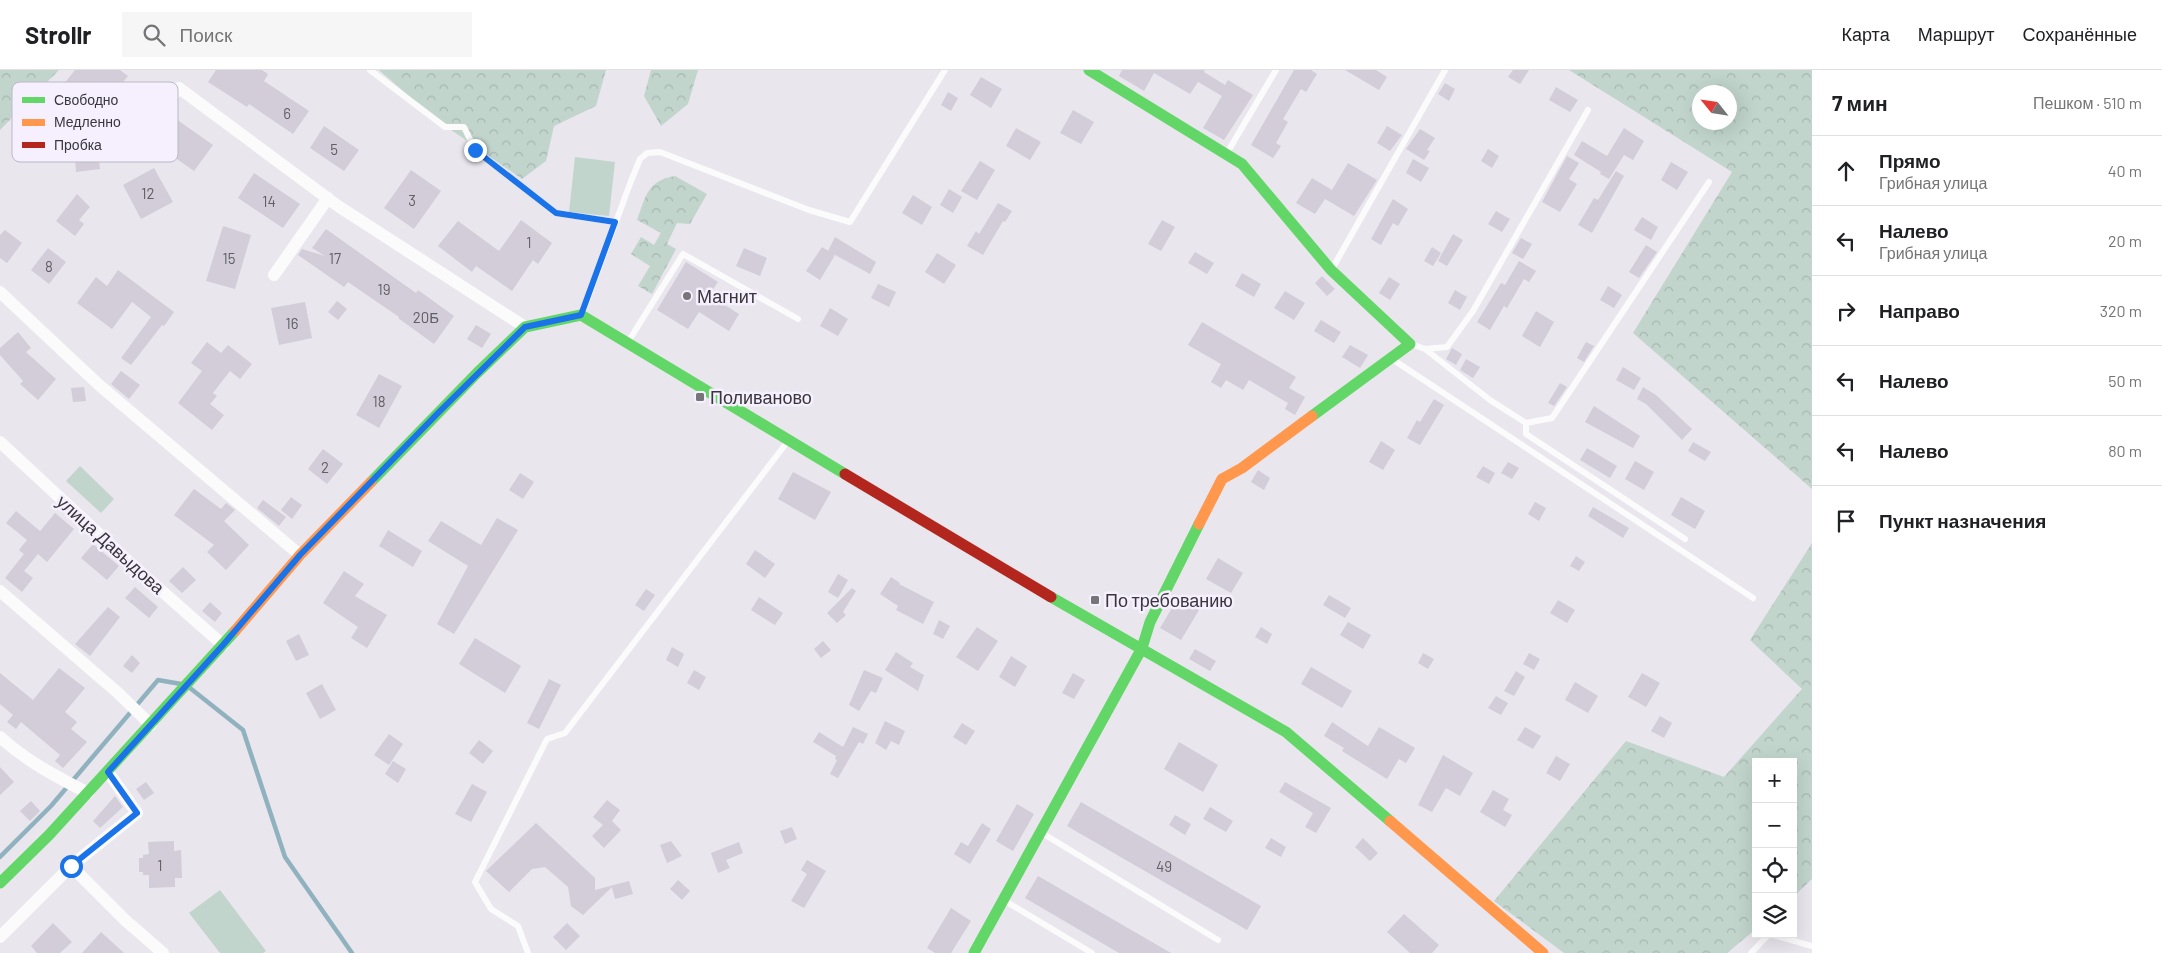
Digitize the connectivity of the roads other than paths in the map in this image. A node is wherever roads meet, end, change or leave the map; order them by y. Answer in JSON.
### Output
{"nodes":[{"id":1,"x":370,"y":70,"type":"edge"},
{"id":2,"x":945,"y":70,"type":"edge"},
{"id":3,"x":1089,"y":70,"type":"edge"},
{"id":4,"x":1276,"y":70,"type":"edge"},
{"id":5,"x":1445,"y":70,"type":"edge"},
{"id":6,"x":1101,"y":73,"type":"edge"},
{"id":7,"x":178,"y":89,"type":"edge"},
{"id":8,"x":1588,"y":110,"type":"dead end"},
{"id":9,"x":1227,"y":154,"type":"junction"},
{"id":10,"x":1709,"y":182,"type":"dead end"},
{"id":11,"x":328,"y":198,"type":"junction"},
{"id":12,"x":615,"y":222,"type":"junction"},
{"id":13,"x":1331,"y":270,"type":"junction"},
{"id":14,"x":274,"y":275,"type":"dead end"},
{"id":15,"x":0,"y":292,"type":"edge"},
{"id":16,"x":581,"y":315,"type":"junction"},
{"id":17,"x":798,"y":319,"type":"dead end"},
{"id":18,"x":525,"y":327,"type":"junction"},
{"id":19,"x":628,"y":342,"type":"junction"},
{"id":20,"x":1410,"y":344,"type":"junction"},
{"id":21,"x":1425,"y":349,"type":"junction"},
{"id":22,"x":1391,"y":358,"type":"junction"},
{"id":23,"x":1526,"y":424,"type":"junction"},
{"id":24,"x":788,"y":440,"type":"junction"},
{"id":25,"x":0,"y":442,"type":"edge"},
{"id":26,"x":1685,"y":538,"type":"dead end"},
{"id":27,"x":300,"y":555,"type":"junction"},
{"id":28,"x":0,"y":591,"type":"edge"},
{"id":29,"x":1753,"y":598,"type":"dead end"},
{"id":30,"x":223,"y":645,"type":"junction"},
{"id":31,"x":1142,"y":648,"type":"junction"},
{"id":32,"x":151,"y":725,"type":"junction"},
{"id":33,"x":0,"y":737,"type":"edge"},
{"id":34,"x":108,"y":772,"type":"junction"},
{"id":35,"x":88,"y":793,"type":"junction"},
{"id":36,"x":1041,"y":832,"type":"junction"},
{"id":37,"x":71,"y":866,"type":"junction"},
{"id":38,"x":0,"y":883,"type":"edge"},
{"id":39,"x":1003,"y":900,"type":"junction"},
{"id":40,"x":0,"y":937,"type":"edge"},
{"id":41,"x":1765,"y":938,"type":"edge"},
{"id":42,"x":1783,"y":938,"type":"edge"},
{"id":43,"x":1218,"y":940,"type":"dead end"},
{"id":44,"x":1812,"y":946,"type":"edge"},
{"id":45,"x":163,"y":953,"type":"edge"},
{"id":46,"x":528,"y":953,"type":"edge"},
{"id":47,"x":974,"y":953,"type":"edge"},
{"id":48,"x":1092,"y":953,"type":"edge"},
{"id":49,"x":1543,"y":953,"type":"edge"},
{"id":50,"x":1751,"y":953,"type":"edge"}],
"edges":[{"from":1,"to":12,"type":"lane"},
{"from":2,"to":12,"type":"lane"},
{"from":3,"to":6,"type":"street"},
{"from":4,"to":9,"type":"lane"},
{"from":5,"to":13,"type":"lane"},
{"from":6,"to":9,"type":"street"},
{"from":7,"to":11,"type":"street"},
{"from":8,"to":21,"type":"lane"},
{"from":9,"to":13,"type":"street"},
{"from":10,"to":23,"type":"lane"},
{"from":11,"to":14,"type":"street"},
{"from":11,"to":18,"type":"street"},
{"from":12,"to":16,"type":"lane"},
{"from":13,"to":20,"type":"street"},
{"from":15,"to":27,"type":"street"},
{"from":16,"to":18,"type":"street"},
{"from":16,"to":19,"type":"street"},
{"from":17,"to":19,"type":"lane"},
{"from":18,"to":27,"type":"street"},
{"from":19,"to":24,"type":"street"},
{"from":20,"to":21,"type":"lane"},
{"from":20,"to":22,"type":"street"},
{"from":21,"to":23,"type":"lane"},
{"from":22,"to":29,"type":"lane"},
{"from":22,"to":31,"type":"street"},
{"from":23,"to":26,"type":"lane"},
{"from":24,"to":31,"type":"street"},
{"from":24,"to":46,"type":"lane"},
{"from":25,"to":30,"type":"street","name":"улица Давыдова"},
{"from":27,"to":30,"type":"street"},
{"from":28,"to":32,"type":"street"},
{"from":30,"to":32,"type":"street"},
{"from":31,"to":36,"type":"street"},
{"from":31,"to":49,"type":"street"},
{"from":32,"to":34,"type":"street"},
{"from":33,"to":35,"type":"street"},
{"from":34,"to":35,"type":"street"},
{"from":34,"to":37,"type":"street"},
{"from":35,"to":38,"type":"street"},
{"from":36,"to":39,"type":"street"},
{"from":36,"to":43,"type":"lane"},
{"from":37,"to":40,"type":"street"},
{"from":37,"to":45,"type":"street"},
{"from":39,"to":47,"type":"street"},
{"from":39,"to":48,"type":"lane"},
{"from":41,"to":50,"type":"lane"},
{"from":42,"to":44,"type":"lane"}]}
